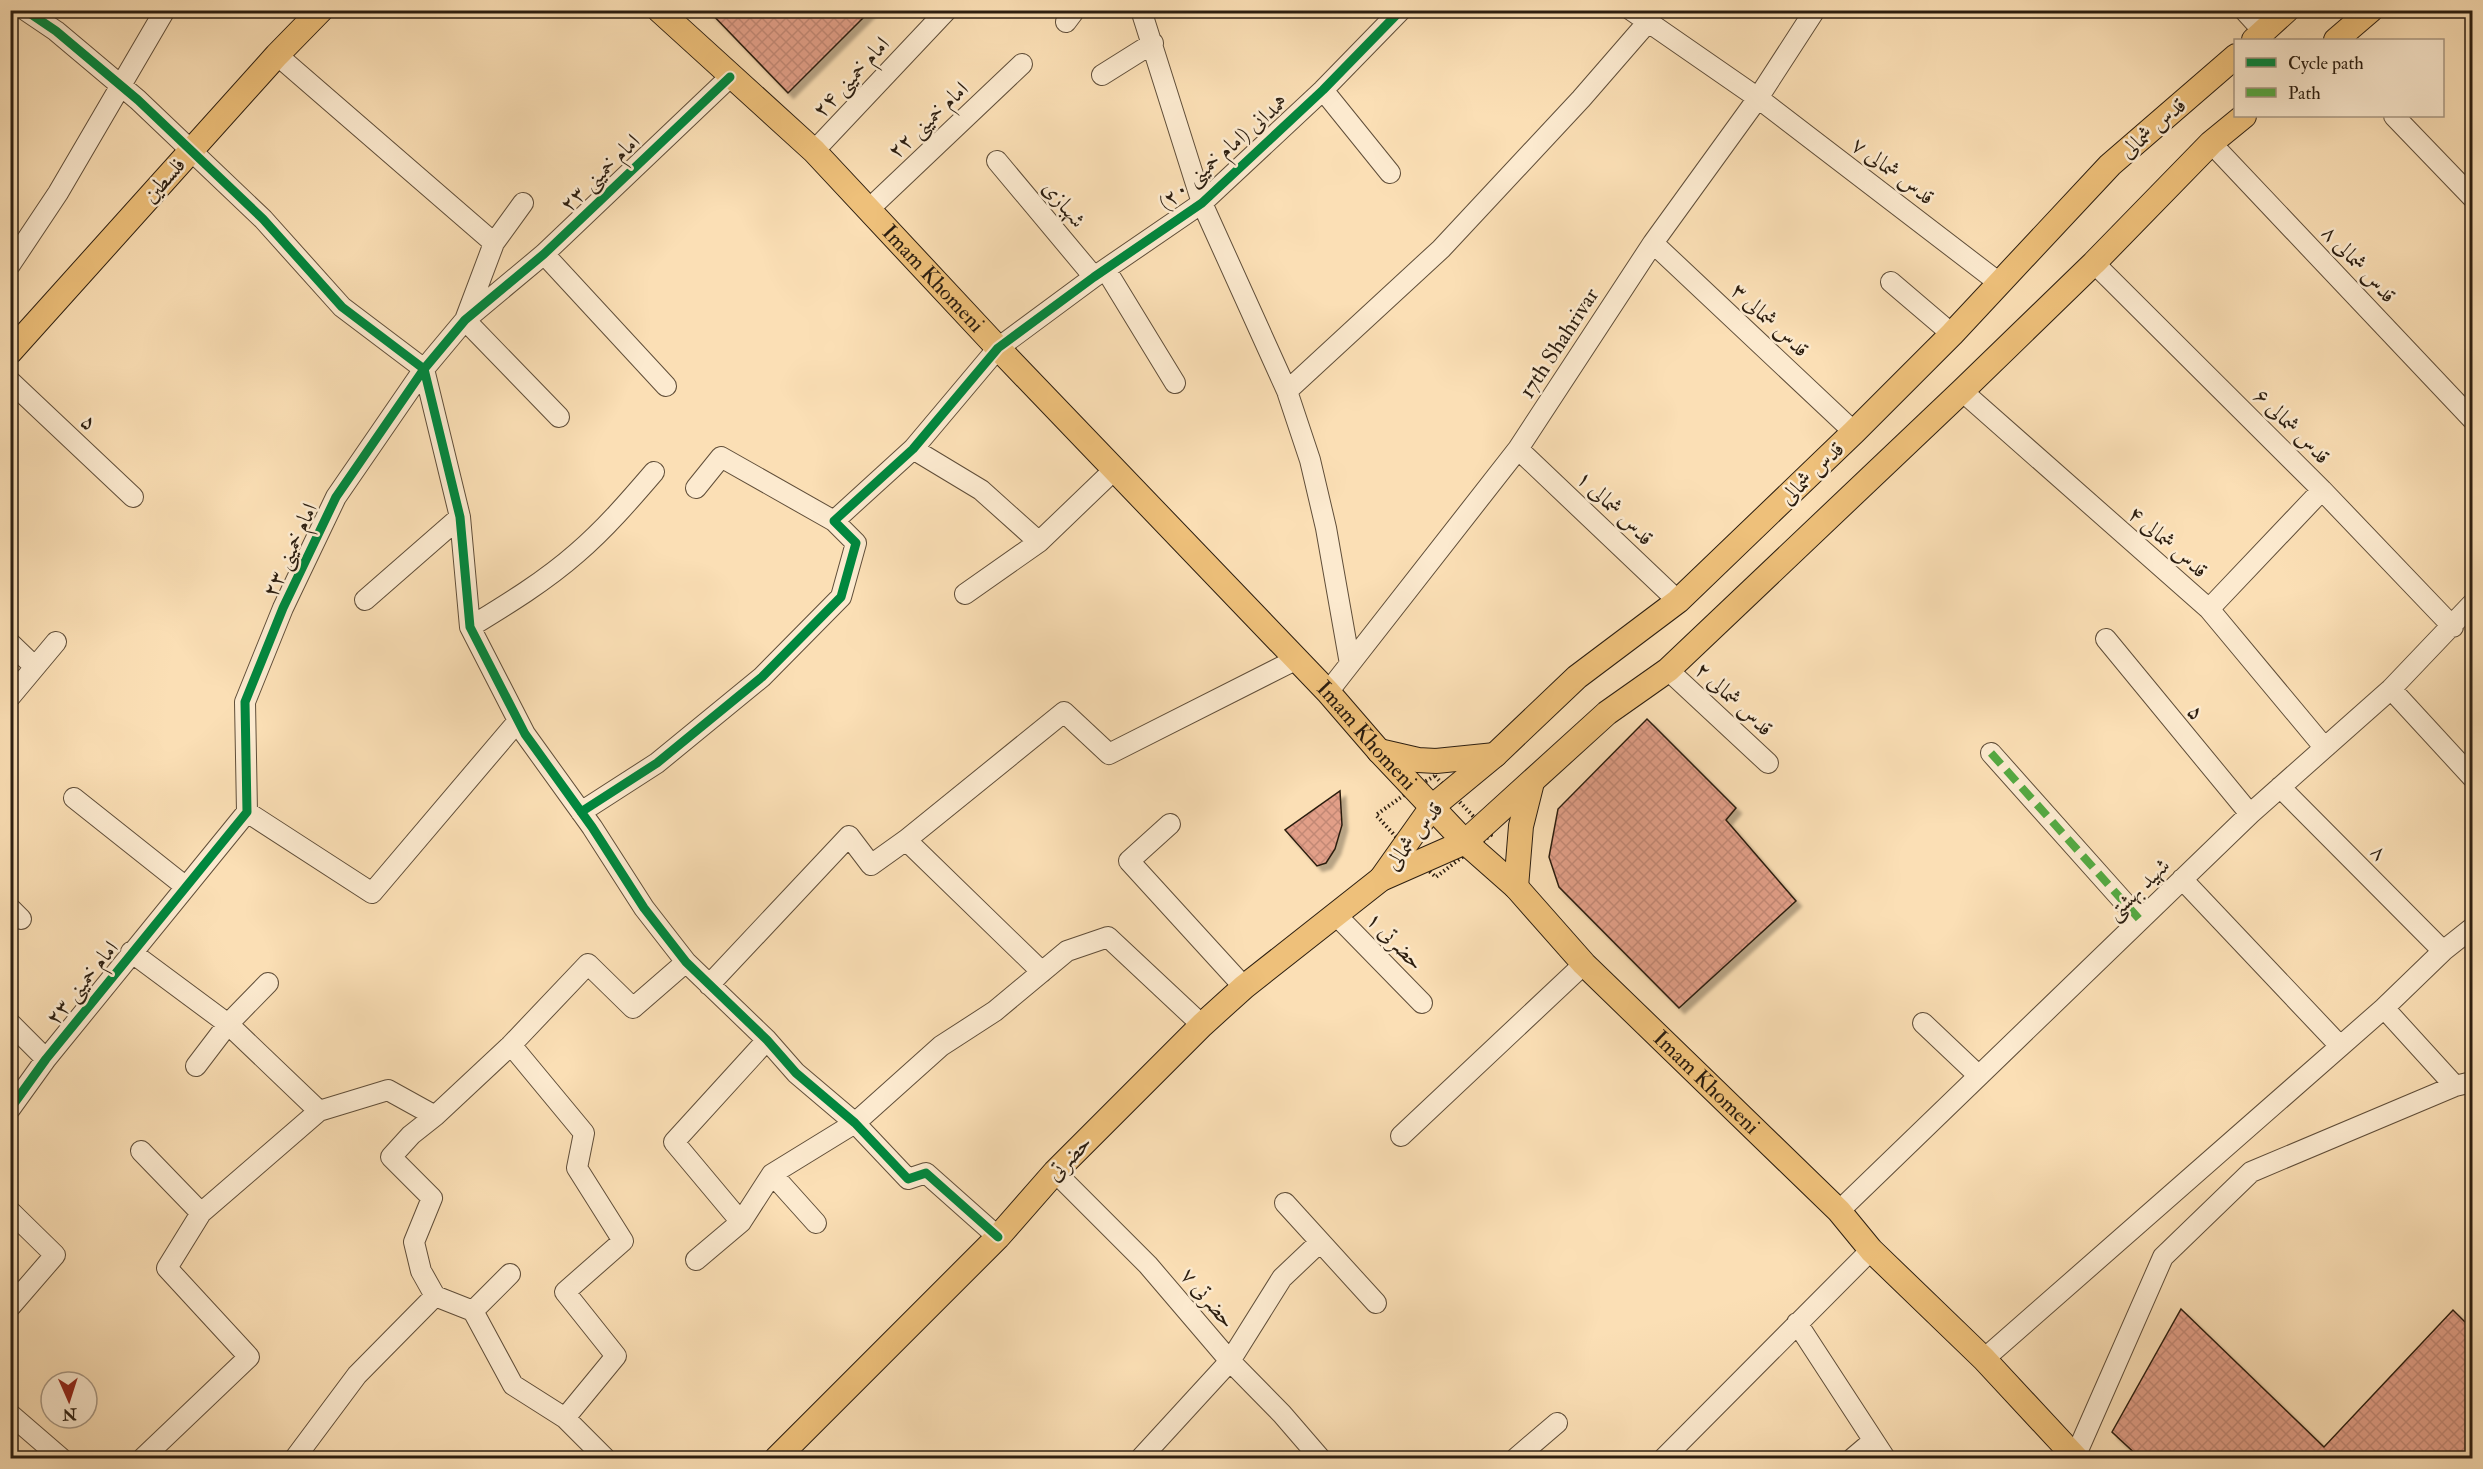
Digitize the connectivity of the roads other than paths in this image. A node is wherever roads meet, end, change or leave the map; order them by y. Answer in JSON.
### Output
{"nodes":[{"id":1,"x":26,"y":10,"type":"edge"},
{"id":2,"x":165,"y":10,"type":"edge"},
{"id":3,"x":321,"y":10,"type":"edge"},
{"id":4,"x":659,"y":10,"type":"edge"},
{"id":5,"x":947,"y":10,"type":"edge"},
{"id":6,"x":1401,"y":10,"type":"edge"},
{"id":7,"x":1631,"y":10,"type":"edge"},
{"id":8,"x":1815,"y":10,"type":"edge"},
{"id":9,"x":2244,"y":10,"type":"edge"},
{"id":10,"x":2288,"y":10,"type":"edge"},
{"id":11,"x":2371,"y":10,"type":"edge"},
{"id":12,"x":1144,"y":12,"type":"edge"},
{"id":13,"x":1647,"y":23,"type":"junction"},
{"id":14,"x":2259,"y":36,"type":"edge"},
{"id":15,"x":2337,"y":39,"type":"edge"},
{"id":16,"x":1153,"y":43,"type":"junction"},
{"id":17,"x":277,"y":55,"type":"junction"},
{"id":18,"x":2234,"y":57,"type":"edge"},
{"id":19,"x":1022,"y":64,"type":"dead end"},
{"id":20,"x":1102,"y":75,"type":"dead end"},
{"id":21,"x":730,"y":77,"type":"junction"},
{"id":22,"x":120,"y":85,"type":"junction"},
{"id":23,"x":1323,"y":90,"type":"junction"},
{"id":24,"x":1758,"y":98,"type":"junction"},
{"id":25,"x":2243,"y":117,"type":"edge"},
{"id":26,"x":2395,"y":117,"type":"edge"},
{"id":27,"x":2211,"y":143,"type":"junction"},
{"id":28,"x":191,"y":150,"type":"junction"},
{"id":29,"x":814,"y":151,"type":"junction"},
{"id":30,"x":997,"y":161,"type":"dead end"},
{"id":31,"x":1390,"y":173,"type":"dead end"},
{"id":32,"x":2472,"y":197,"type":"edge"},
{"id":33,"x":1202,"y":202,"type":"junction"},
{"id":34,"x":523,"y":203,"type":"dead end"},
{"id":35,"x":868,"y":210,"type":"junction"},
{"id":36,"x":494,"y":243,"type":"junction"},
{"id":37,"x":1653,"y":243,"type":"junction"},
{"id":38,"x":544,"y":254,"type":"junction"},
{"id":39,"x":2094,"y":263,"type":"junction"},
{"id":40,"x":10,"y":265,"type":"edge"},
{"id":41,"x":1100,"y":273,"type":"junction"},
{"id":42,"x":1890,"y":282,"type":"dead end"},
{"id":43,"x":1998,"y":282,"type":"junction"},
{"id":44,"x":465,"y":320,"type":"junction"},
{"id":45,"x":1952,"y":334,"type":"junction"},
{"id":46,"x":998,"y":348,"type":"junction"},
{"id":47,"x":10,"y":352,"type":"edge"},
{"id":48,"x":424,"y":369,"type":"junction"},
{"id":49,"x":10,"y":381,"type":"edge"},
{"id":50,"x":1175,"y":383,"type":"dead end"},
{"id":51,"x":666,"y":386,"type":"dead end"},
{"id":52,"x":1287,"y":391,"type":"junction"},
{"id":53,"x":1962,"y":391,"type":"junction"},
{"id":54,"x":559,"y":417,"type":"dead end"},
{"id":55,"x":2472,"y":419,"type":"edge"},
{"id":56,"x":1854,"y":432,"type":"junction"},
{"id":57,"x":1518,"y":449,"type":"junction"},
{"id":58,"x":913,"y":450,"type":"junction"},
{"id":59,"x":1115,"y":469,"type":"junction"},
{"id":60,"x":654,"y":472,"type":"dead end"},
{"id":61,"x":696,"y":488,"type":"dead end"},
{"id":62,"x":2322,"y":490,"type":"junction"},
{"id":63,"x":133,"y":497,"type":"dead end"},
{"id":64,"x":460,"y":517,"type":"junction"},
{"id":65,"x":834,"y":521,"type":"junction"},
{"id":66,"x":1039,"y":542,"type":"junction"},
{"id":67,"x":966,"y":594,"type":"dead end"},
{"id":68,"x":365,"y":600,"type":"dead end"},
{"id":69,"x":1678,"y":601,"type":"junction"},
{"id":70,"x":2209,"y":609,"type":"junction"},
{"id":71,"x":2471,"y":610,"type":"edge"},
{"id":72,"x":470,"y":627,"type":"junction"},
{"id":73,"x":2453,"y":627,"type":"junction"},
{"id":74,"x":2106,"y":639,"type":"dead end"},
{"id":75,"x":56,"y":642,"type":"dead end"},
{"id":76,"x":10,"y":643,"type":"edge"},
{"id":77,"x":1297,"y":659,"type":"junction"},
{"id":78,"x":1350,"y":664,"type":"junction"},
{"id":79,"x":36,"y":667,"type":"junction"},
{"id":80,"x":1668,"y":670,"type":"junction"},
{"id":81,"x":2391,"y":689,"type":"junction"},
{"id":82,"x":1328,"y":692,"type":"junction"},
{"id":83,"x":10,"y":697,"type":"edge"},
{"id":84,"x":518,"y":721,"type":"junction"},
{"id":85,"x":2324,"y":747,"type":"junction"},
{"id":86,"x":1378,"y":751,"type":"junction"},
{"id":87,"x":1991,"y":753,"type":"dead end"},
{"id":88,"x":1495,"y":755,"type":"junction"},
{"id":89,"x":1768,"y":763,"type":"dead end"},
{"id":90,"x":2472,"y":777,"type":"edge"},
{"id":91,"x":1533,"y":782,"type":"junction"},
{"id":92,"x":2280,"y":787,"type":"junction"},
{"id":93,"x":74,"y":798,"type":"dead end"},
{"id":94,"x":1432,"y":807,"type":"junction"},
{"id":95,"x":581,"y":812,"type":"junction"},
{"id":96,"x":247,"y":813,"type":"junction"},
{"id":97,"x":2250,"y":814,"type":"junction"},
{"id":98,"x":1170,"y":824,"type":"dead end"},
{"id":99,"x":906,"y":840,"type":"junction"},
{"id":100,"x":1465,"y":842,"type":"junction"},
{"id":101,"x":1381,"y":879,"type":"junction"},
{"id":102,"x":2182,"y":879,"type":"junction"},
{"id":103,"x":186,"y":887,"type":"junction"},
{"id":104,"x":1516,"y":887,"type":"junction"},
{"id":105,"x":1335,"y":914,"type":"junction"},
{"id":106,"x":2140,"y":920,"type":"junction"},
{"id":107,"x":2472,"y":928,"type":"edge"},
{"id":108,"x":2443,"y":951,"type":"junction"},
{"id":109,"x":131,"y":952,"type":"junction"},
{"id":110,"x":686,"y":962,"type":"junction"},
{"id":111,"x":1584,"y":964,"type":"junction"},
{"id":112,"x":1042,"y":972,"type":"junction"},
{"id":113,"x":268,"y":983,"type":"dead end"},
{"id":114,"x":709,"y":985,"type":"junction"},
{"id":115,"x":1244,"y":987,"type":"junction"},
{"id":116,"x":1422,"y":1003,"type":"dead end"},
{"id":117,"x":2384,"y":1008,"type":"junction"},
{"id":118,"x":10,"y":1023,"type":"edge"},
{"id":119,"x":1923,"y":1023,"type":"dead end"},
{"id":120,"x":228,"y":1024,"type":"junction"},
{"id":121,"x":1202,"y":1025,"type":"junction"},
{"id":122,"x":767,"y":1040,"type":"junction"},
{"id":123,"x":511,"y":1045,"type":"junction"},
{"id":124,"x":2340,"y":1047,"type":"junction"},
{"id":125,"x":46,"y":1059,"type":"junction"},
{"id":126,"x":196,"y":1066,"type":"dead end"},
{"id":127,"x":1979,"y":1076,"type":"junction"},
{"id":128,"x":2464,"y":1084,"type":"edge"},
{"id":129,"x":10,"y":1109,"type":"edge"},
{"id":130,"x":319,"y":1111,"type":"junction"},
{"id":131,"x":435,"y":1116,"type":"junction"},
{"id":132,"x":855,"y":1123,"type":"junction"},
{"id":133,"x":1401,"y":1136,"type":"dead end"},
{"id":134,"x":141,"y":1151,"type":"dead end"},
{"id":135,"x":1055,"y":1172,"type":"junction"},
{"id":136,"x":772,"y":1174,"type":"junction"},
{"id":137,"x":1285,"y":1203,"type":"dead end"},
{"id":138,"x":10,"y":1211,"type":"edge"},
{"id":139,"x":1839,"y":1211,"type":"junction"},
{"id":140,"x":201,"y":1213,"type":"junction"},
{"id":141,"x":741,"y":1222,"type":"junction"},
{"id":142,"x":816,"y":1223,"type":"dead end"},
{"id":143,"x":998,"y":1237,"type":"junction"},
{"id":144,"x":1320,"y":1242,"type":"junction"},
{"id":145,"x":1871,"y":1250,"type":"junction"},
{"id":146,"x":696,"y":1260,"type":"dead end"},
{"id":147,"x":510,"y":1274,"type":"dead end"},
{"id":148,"x":435,"y":1296,"type":"junction"},
{"id":149,"x":1376,"y":1303,"type":"dead end"},
{"id":150,"x":10,"y":1307,"type":"edge"},
{"id":151,"x":473,"y":1311,"type":"junction"},
{"id":152,"x":1797,"y":1323,"type":"junction"},
{"id":153,"x":1984,"y":1359,"type":"junction"},
{"id":154,"x":1230,"y":1361,"type":"junction"},
{"id":155,"x":10,"y":1414,"type":"edge"},
{"id":156,"x":565,"y":1419,"type":"junction"},
{"id":157,"x":1557,"y":1423,"type":"dead end"},
{"id":158,"x":1873,"y":1441,"type":"junction"},
{"id":159,"x":49,"y":1454,"type":"edge"},
{"id":160,"x":143,"y":1458,"type":"edge"},
{"id":161,"x":295,"y":1458,"type":"edge"},
{"id":162,"x":605,"y":1458,"type":"edge"},
{"id":163,"x":777,"y":1458,"type":"edge"},
{"id":164,"x":1141,"y":1458,"type":"edge"},
{"id":165,"x":1320,"y":1458,"type":"edge"},
{"id":166,"x":1516,"y":1458,"type":"edge"},
{"id":167,"x":1664,"y":1458,"type":"edge"},
{"id":168,"x":1853,"y":1458,"type":"edge"},
{"id":169,"x":1885,"y":1458,"type":"edge"},
{"id":170,"x":2076,"y":1458,"type":"edge"}],
"edges":[{"from":1,"to":22,"type":"street"},
{"from":2,"to":22,"type":"street"},
{"from":3,"to":17,"type":"main road","name":"فلسطین"},
{"from":4,"to":21,"type":"main road","name":"Imam Khomeni"},
{"from":5,"to":29,"type":"street","name":"امام خمینی ۲۴"},
{"from":6,"to":23,"type":"street","name":"همدانی (امام خمینی ۲۰)"},
{"from":7,"to":13,"type":"street","name":"۷ قدس شمالی"},
{"from":8,"to":24,"type":"street","name":"17th Shahrivar"},
{"from":9,"to":14,"type":"street"},
{"from":10,"to":14,"type":"main road"},
{"from":11,"to":15,"type":"main road"},
{"from":12,"to":16,"type":"street"},
{"from":13,"to":24,"type":"street","name":"۷ قدس شمالی"},
{"from":13,"to":52,"type":"street"},
{"from":16,"to":20,"type":"street"},
{"from":16,"to":33,"type":"street"},
{"from":17,"to":28,"type":"main road","name":"فلسطین"},
{"from":17,"to":36,"type":"street"},
{"from":18,"to":43,"type":"main road","name":"قدس شمالی"},
{"from":19,"to":35,"type":"street","name":"امام خمینی ۲۲"},
{"from":21,"to":29,"type":"main road","name":"Imam Khomeni"},
{"from":21,"to":38,"type":"street","name":"امام خمینی ۲۳"},
{"from":22,"to":28,"type":"street"},
{"from":22,"to":40,"type":"street"},
{"from":23,"to":31,"type":"street"},
{"from":23,"to":33,"type":"street","name":"همدانی (امام خمینی ۲۰)"},
{"from":24,"to":37,"type":"street","name":"17th Shahrivar"},
{"from":24,"to":43,"type":"street","name":"۷ قدس شمالی"},
{"from":25,"to":27,"type":"main road","name":"قدس شمالی"},
{"from":26,"to":32,"type":"street"},
{"from":27,"to":39,"type":"main road","name":"قدس شمالی"},
{"from":27,"to":55,"type":"street","name":"قدس شمالی ۸"},
{"from":28,"to":47,"type":"main road","name":"فلسطین"},
{"from":28,"to":48,"type":"street"},
{"from":29,"to":35,"type":"main road","name":"Imam Khomeni"},
{"from":30,"to":41,"type":"street","name":"شهبازی"},
{"from":33,"to":41,"type":"street","name":"همدانی (امام خمینی ۲۰)"},
{"from":33,"to":52,"type":"street"},
{"from":34,"to":36,"type":"street"},
{"from":35,"to":46,"type":"main road","name":"Imam Khomeni"},
{"from":36,"to":44,"type":"street"},
{"from":37,"to":56,"type":"street","name":"۳ قدس شمالی"},
{"from":37,"to":57,"type":"street","name":"17th Shahrivar"},
{"from":38,"to":44,"type":"street","name":"امام خمینی ۲۳"},
{"from":38,"to":51,"type":"street"},
{"from":39,"to":53,"type":"main road","name":"قدس شمالی"},
{"from":39,"to":62,"type":"street","name":"قدس شمالی ۶"},
{"from":41,"to":46,"type":"street","name":"همدانی (امام خمینی ۲۰)"},
{"from":41,"to":50,"type":"street","name":"شهبازی"},
{"from":42,"to":45,"type":"street"},
{"from":43,"to":45,"type":"main road","name":"قدس شمالی"},
{"from":44,"to":48,"type":"street","name":"امام خمینی ۲۳"},
{"from":44,"to":54,"type":"street"},
{"from":45,"to":56,"type":"main road","name":"قدس شمالی"},
{"from":46,"to":58,"type":"street","name":"همدانی (امام خمینی ۲۰)"},
{"from":46,"to":59,"type":"main road","name":"Imam Khomeni"},
{"from":48,"to":64,"type":"street"},
{"from":48,"to":96,"type":"street","name":"امام خمینی ۲۳"},
{"from":49,"to":63,"type":"street","name":"۵"},
{"from":52,"to":78,"type":"street"},
{"from":53,"to":70,"type":"street","name":"قدس شمالی ۴"},
{"from":53,"to":80,"type":"main road","name":"قدس شمالی"},
{"from":56,"to":69,"type":"main road","name":"قدس شمالی"},
{"from":57,"to":69,"type":"street","name":"قدس شمالی ۱"},
{"from":57,"to":78,"type":"street","name":"17th Shahrivar"},
{"from":58,"to":65,"type":"street","name":"همدانی (امام خمینی ۲۰)"},
{"from":58,"to":66,"type":"street"},
{"from":59,"to":66,"type":"street"},
{"from":59,"to":77,"type":"main road","name":"Imam Khomeni"},
{"from":60,"to":72,"type":"street"},
{"from":61,"to":65,"type":"street"},
{"from":62,"to":70,"type":"street"},
{"from":62,"to":73,"type":"street","name":"قدس شمالی ۶"},
{"from":64,"to":68,"type":"street"},
{"from":64,"to":72,"type":"street"},
{"from":65,"to":95,"type":"street"},
{"from":66,"to":67,"type":"street"},
{"from":69,"to":88,"type":"main road","name":"قدس شمالی"},
{"from":70,"to":85,"type":"street","name":"قدس شمالی ۴"},
{"from":71,"to":73,"type":"street","name":"شهید بهشتی"},
{"from":72,"to":84,"type":"street"},
{"from":73,"to":81,"type":"street","name":"شهید بهشتی"},
{"from":74,"to":97,"type":"street","name":"۵"},
{"from":75,"to":79,"type":"street"},
{"from":76,"to":79,"type":"street"},
{"from":77,"to":82,"type":"main road","name":"Imam Khomeni"},
{"from":77,"to":99,"type":"street"},
{"from":78,"to":82,"type":"street","name":"17th Shahrivar"},
{"from":79,"to":83,"type":"street"},
{"from":80,"to":89,"type":"street","name":"قدس شمالی ۲"},
{"from":80,"to":91,"type":"main road","name":"قدس شمالی"},
{"from":81,"to":85,"type":"street","name":"شهید بهشتی"},
{"from":81,"to":90,"type":"street"},
{"from":82,"to":86,"type":"main road","name":"Imam Khomeni"},
{"from":84,"to":95,"type":"street"},
{"from":84,"to":96,"type":"street"},
{"from":85,"to":92,"type":"street","name":"شهید بهشتی"},
{"from":86,"to":88,"type":"main road"},
{"from":86,"to":94,"type":"main road","name":"Imam Khomeni"},
{"from":87,"to":106,"type":"street"},
{"from":88,"to":94,"type":"main road","name":"قدس شمالی"},
{"from":91,"to":100,"type":"main road","name":"قدس شمالی"},
{"from":91,"to":104,"type":"main road"},
{"from":92,"to":97,"type":"street","name":"شهید بهشتی"},
{"from":92,"to":108,"type":"street","name":"۸"},
{"from":93,"to":103,"type":"street"},
{"from":94,"to":100,"type":"main road","name":"Imam Khomeni"},
{"from":94,"to":101,"type":"main road","name":"قدس شمالی"},
{"from":95,"to":110,"type":"street"},
{"from":96,"to":103,"type":"street","name":"امام خمینی ۲۳"},
{"from":97,"to":102,"type":"street","name":"شهید بهشتی"},
{"from":98,"to":115,"type":"street"},
{"from":99,"to":112,"type":"street"},
{"from":99,"to":114,"type":"street"},
{"from":100,"to":101,"type":"main road","name":"قدس شمالی"},
{"from":100,"to":104,"type":"main road","name":"Imam Khomeni"},
{"from":101,"to":105,"type":"main road","name":"حضرتی"},
{"from":102,"to":106,"type":"street","name":"شهید بهشتی"},
{"from":102,"to":124,"type":"street"},
{"from":103,"to":109,"type":"street","name":"امام خمینی ۲۳"},
{"from":104,"to":111,"type":"main road","name":"Imam Khomeni"},
{"from":105,"to":115,"type":"main road","name":"حضرتی"},
{"from":105,"to":116,"type":"street","name":"حضرتی ۱"},
{"from":106,"to":127,"type":"street","name":"شهید بهشتی"},
{"from":107,"to":108,"type":"street"},
{"from":108,"to":117,"type":"street"},
{"from":109,"to":120,"type":"street"},
{"from":109,"to":125,"type":"street","name":"امام خمینی ۲۳"},
{"from":110,"to":114,"type":"street"},
{"from":110,"to":123,"type":"street"},
{"from":111,"to":133,"type":"street"},
{"from":111,"to":139,"type":"main road","name":"Imam Khomeni"},
{"from":112,"to":121,"type":"street"},
{"from":112,"to":132,"type":"street"},
{"from":113,"to":120,"type":"street"},
{"from":114,"to":122,"type":"street"},
{"from":115,"to":121,"type":"main road","name":"حضرتی"},
{"from":117,"to":124,"type":"street"},
{"from":117,"to":128,"type":"street"},
{"from":118,"to":125,"type":"street"},
{"from":119,"to":127,"type":"street"},
{"from":120,"to":126,"type":"street"},
{"from":120,"to":130,"type":"street"},
{"from":121,"to":135,"type":"main road","name":"حضرتی"},
{"from":122,"to":132,"type":"street"},
{"from":122,"to":141,"type":"street"},
{"from":123,"to":131,"type":"street"},
{"from":123,"to":156,"type":"street"},
{"from":124,"to":153,"type":"street"},
{"from":125,"to":129,"type":"street","name":"امام خمینی ۲۳"},
{"from":127,"to":139,"type":"street","name":"شهید بهشتی"},
{"from":128,"to":170,"type":"street"},
{"from":130,"to":131,"type":"street"},
{"from":130,"to":140,"type":"street"},
{"from":131,"to":148,"type":"street"},
{"from":132,"to":136,"type":"street"},
{"from":132,"to":143,"type":"street"},
{"from":134,"to":140,"type":"street"},
{"from":135,"to":143,"type":"main road","name":"حضرتی"},
{"from":135,"to":154,"type":"street","name":"حضرتی ۷"},
{"from":136,"to":141,"type":"street"},
{"from":136,"to":142,"type":"street"},
{"from":137,"to":144,"type":"street"},
{"from":138,"to":150,"type":"street"},
{"from":139,"to":145,"type":"main road","name":"Imam Khomeni"},
{"from":140,"to":160,"type":"street"},
{"from":141,"to":146,"type":"street"},
{"from":143,"to":163,"type":"main road","name":"حضرتی"},
{"from":144,"to":149,"type":"street"},
{"from":144,"to":154,"type":"street"},
{"from":145,"to":152,"type":"street"},
{"from":145,"to":153,"type":"main road","name":"Imam Khomeni"},
{"from":147,"to":151,"type":"street"},
{"from":148,"to":151,"type":"street"},
{"from":148,"to":161,"type":"street"},
{"from":151,"to":156,"type":"street"},
{"from":152,"to":158,"type":"street"},
{"from":152,"to":167,"type":"street"},
{"from":153,"to":170,"type":"main road","name":"Imam Khomeni"},
{"from":154,"to":164,"type":"street"},
{"from":154,"to":165,"type":"street","name":"حضرتی ۷"},
{"from":155,"to":159,"type":"street"},
{"from":156,"to":162,"type":"street"},
{"from":157,"to":166,"type":"street"},
{"from":158,"to":168,"type":"street"},
{"from":158,"to":169,"type":"street"}]}
